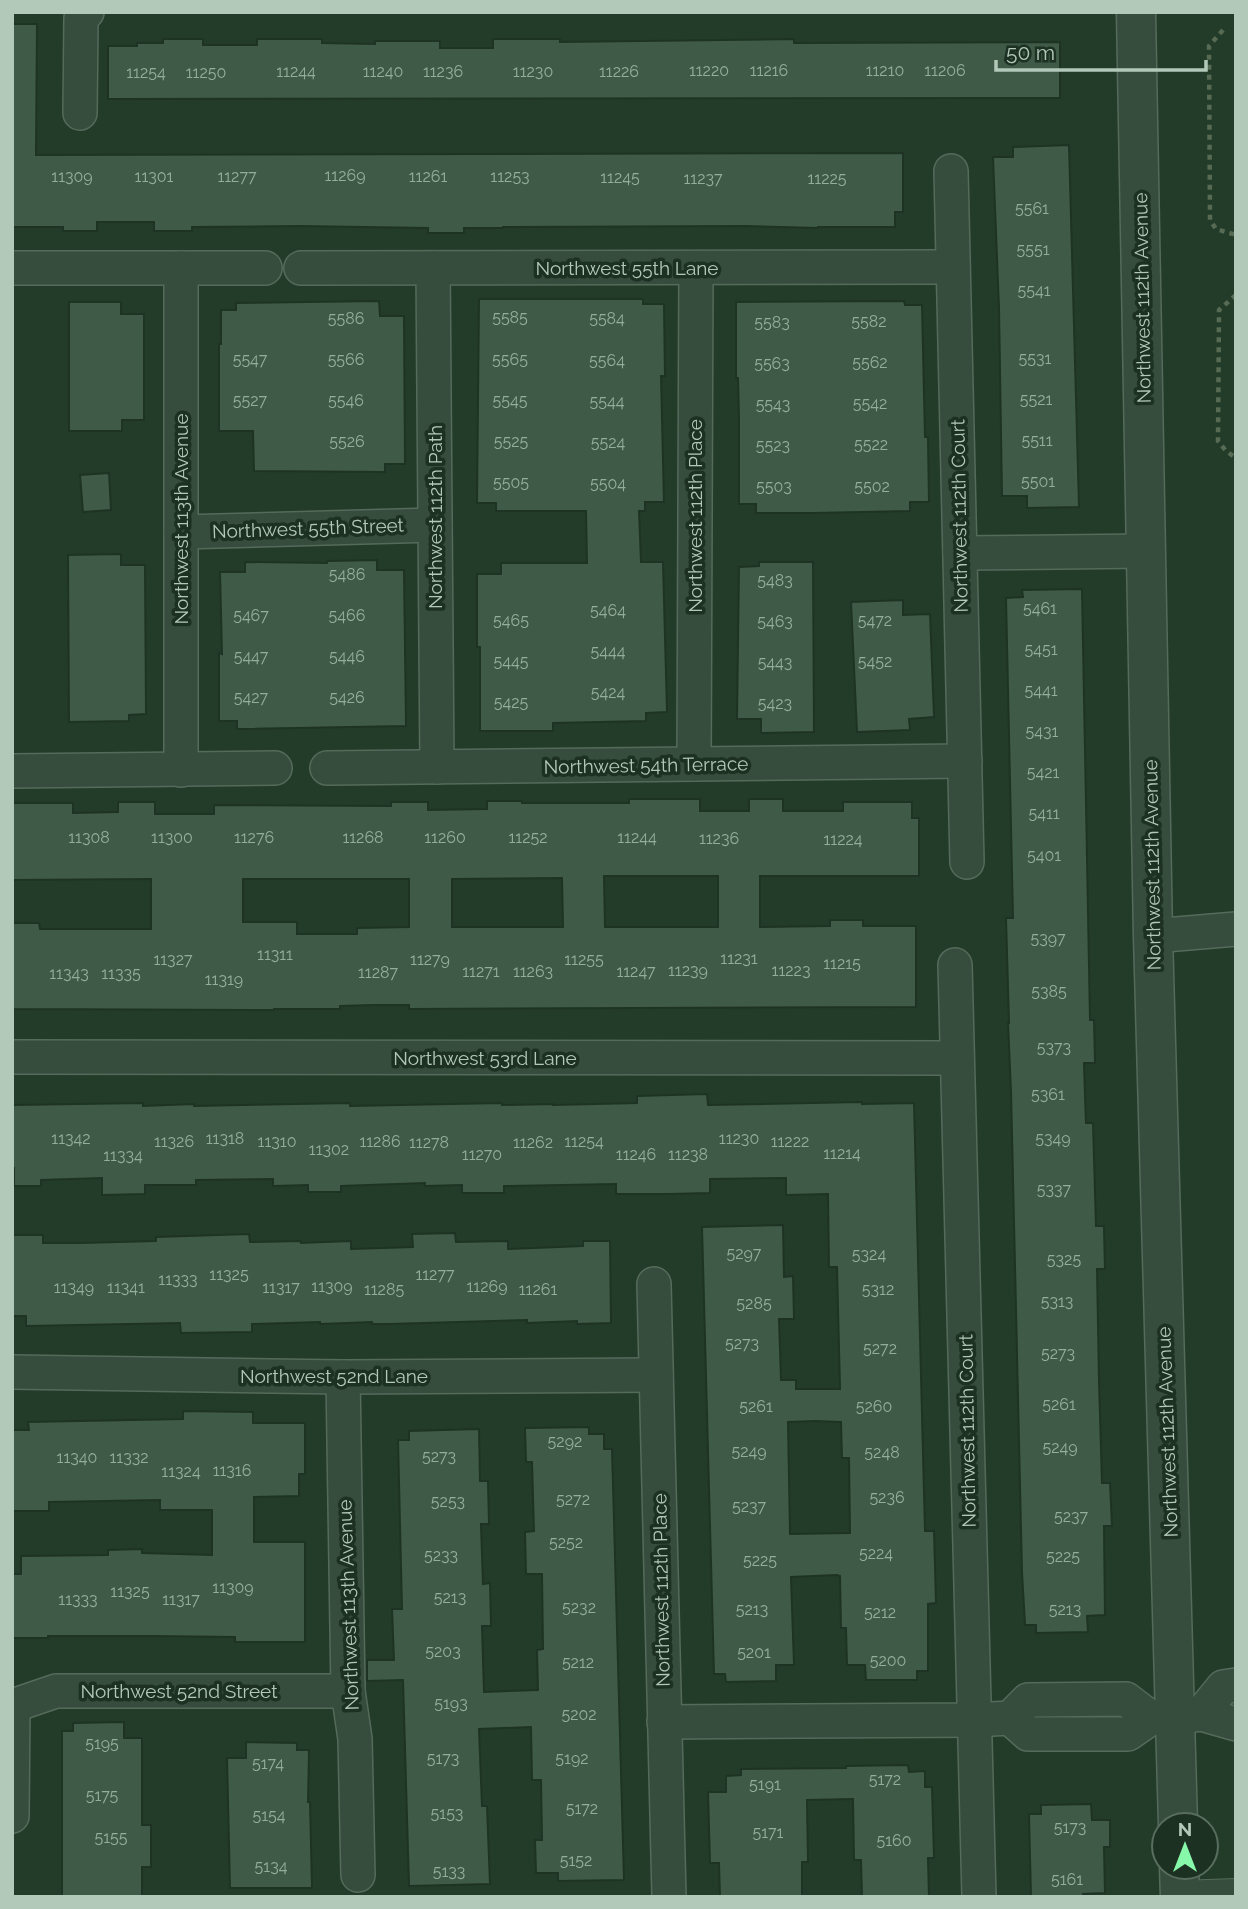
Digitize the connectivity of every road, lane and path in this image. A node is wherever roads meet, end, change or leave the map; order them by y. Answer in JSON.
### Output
{"nodes":[{"id":1,"x":88,"y":12,"type":"edge"},
{"id":2,"x":1136,"y":12,"type":"edge"},
{"id":3,"x":1223,"y":30,"type":"dead end"},
{"id":4,"x":80,"y":113,"type":"dead end"},
{"id":5,"x":951,"y":171,"type":"dead end"},
{"id":6,"x":1236,"y":235,"type":"edge"},
{"id":7,"x":953,"y":267,"type":"junction"},
{"id":8,"x":12,"y":268,"type":"edge"},
{"id":9,"x":181,"y":268,"type":"junction"},
{"id":10,"x":265,"y":268,"type":"dead end"},
{"id":11,"x":301,"y":268,"type":"dead end"},
{"id":12,"x":433,"y":268,"type":"junction"},
{"id":13,"x":696,"y":268,"type":"junction"},
{"id":14,"x":1236,"y":295,"type":"edge"},
{"id":15,"x":1236,"y":458,"type":"edge"},
{"id":16,"x":435,"y":525,"type":"junction"},
{"id":17,"x":181,"y":532,"type":"junction"},
{"id":18,"x":1147,"y":551,"type":"junction"},
{"id":19,"x":960,"y":553,"type":"junction"},
{"id":20,"x":965,"y":761,"type":"junction"},
{"id":21,"x":694,"y":764,"type":"junction"},
{"id":22,"x":437,"y":767,"type":"junction"},
{"id":23,"x":275,"y":768,"type":"dead end"},
{"id":24,"x":327,"y":768,"type":"dead end"},
{"id":25,"x":181,"y":770,"type":"junction"},
{"id":26,"x":12,"y":771,"type":"edge"},
{"id":27,"x":967,"y":862,"type":"dead end"},
{"id":28,"x":1236,"y":929,"type":"edge"},
{"id":29,"x":1153,"y":936,"type":"junction"},
{"id":30,"x":955,"y":965,"type":"dead end"},
{"id":31,"x":12,"y":1057,"type":"edge"},
{"id":32,"x":957,"y":1058,"type":"junction"},
{"id":33,"x":654,"y":1284,"type":"dead end"},
{"id":34,"x":12,"y":1372,"type":"edge"},
{"id":35,"x":656,"y":1375,"type":"junction"},
{"id":36,"x":343,"y":1377,"type":"junction"},
{"id":37,"x":1236,"y":1685,"type":"edge"},
{"id":38,"x":348,"y":1691,"type":"junction"},
{"id":39,"x":13,"y":1706,"type":"edge"},
{"id":40,"x":1176,"y":1717,"type":"junction"},
{"id":41,"x":974,"y":1720,"type":"junction"},
{"id":42,"x":664,"y":1722,"type":"junction"},
{"id":43,"x":1236,"y":1724,"type":"edge"},
{"id":44,"x":1178,"y":1811,"type":"edge"},
{"id":45,"x":12,"y":1816,"type":"edge"},
{"id":46,"x":358,"y":1875,"type":"dead end"},
{"id":47,"x":1180,"y":1885,"type":"edge"},
{"id":48,"x":1236,"y":1888,"type":"edge"},
{"id":49,"x":669,"y":1897,"type":"edge"},
{"id":50,"x":979,"y":1897,"type":"edge"}],
"edges":[{"from":1,"to":4,"type":"street"},
{"from":2,"to":18,"type":"street","name":"Northwest 112th Avenue"},
{"from":3,"to":6,"type":"path"},
{"from":5,"to":7,"type":"street","name":"Northwest 112th Court"},
{"from":7,"to":13,"type":"street","name":"Northwest 55th Lane"},
{"from":7,"to":19,"type":"street","name":"Northwest 112th Court"},
{"from":8,"to":9,"type":"street"},
{"from":9,"to":10,"type":"street"},
{"from":9,"to":17,"type":"street","name":"Northwest 113th Avenue"},
{"from":11,"to":12,"type":"street","name":"Northwest 55th Lane"},
{"from":12,"to":13,"type":"street","name":"Northwest 55th Lane"},
{"from":12,"to":16,"type":"street","name":"Northwest 112th Path"},
{"from":13,"to":21,"type":"street","name":"Northwest 112th Place"},
{"from":14,"to":15,"type":"path"},
{"from":16,"to":17,"type":"street","name":"Northwest 55th Street"},
{"from":16,"to":22,"type":"street","name":"Northwest 112th Path"},
{"from":17,"to":25,"type":"street","name":"Northwest 113th Avenue"},
{"from":18,"to":19,"type":"street"},
{"from":18,"to":29,"type":"street","name":"Northwest 112th Avenue"},
{"from":19,"to":20,"type":"street","name":"Northwest 112th Court"},
{"from":20,"to":21,"type":"street","name":"Northwest 54th Terrace"},
{"from":20,"to":27,"type":"street","name":"Northwest 112th Court"},
{"from":21,"to":22,"type":"street","name":"Northwest 54th Terrace"},
{"from":22,"to":24,"type":"street","name":"Northwest 54th Terrace"},
{"from":23,"to":25,"type":"street"},
{"from":25,"to":26,"type":"street"},
{"from":28,"to":29,"type":"street"},
{"from":29,"to":40,"type":"street","name":"Northwest 112th Avenue"},
{"from":30,"to":32,"type":"street","name":"Northwest 112th Court"},
{"from":31,"to":32,"type":"street","name":"Northwest 53rd Lane"},
{"from":32,"to":41,"type":"street","name":"Northwest 112th Court"},
{"from":33,"to":35,"type":"street","name":"Northwest 112th Place"},
{"from":34,"to":36,"type":"street","name":"Northwest 52nd Lane"},
{"from":35,"to":36,"type":"street","name":"Northwest 52nd Lane"},
{"from":35,"to":42,"type":"street","name":"Northwest 112th Place"},
{"from":36,"to":38,"type":"street","name":"Northwest 113th Avenue"},
{"from":37,"to":40,"type":"street"},
{"from":38,"to":39,"type":"street","name":"Northwest 52nd Street"},
{"from":38,"to":46,"type":"street","name":"Northwest 113th Avenue"},
{"from":39,"to":45,"type":"street"},
{"from":40,"to":41,"type":"street"},
{"from":40,"to":43,"type":"street"},
{"from":40,"to":44,"type":"street","name":"Northwest 112th Avenue"},
{"from":41,"to":42,"type":"street"},
{"from":41,"to":50,"type":"street","name":"Northwest 112th Court"},
{"from":42,"to":49,"type":"street","name":"Northwest 112th Place"},
{"from":47,"to":48,"type":"lane"}]}
